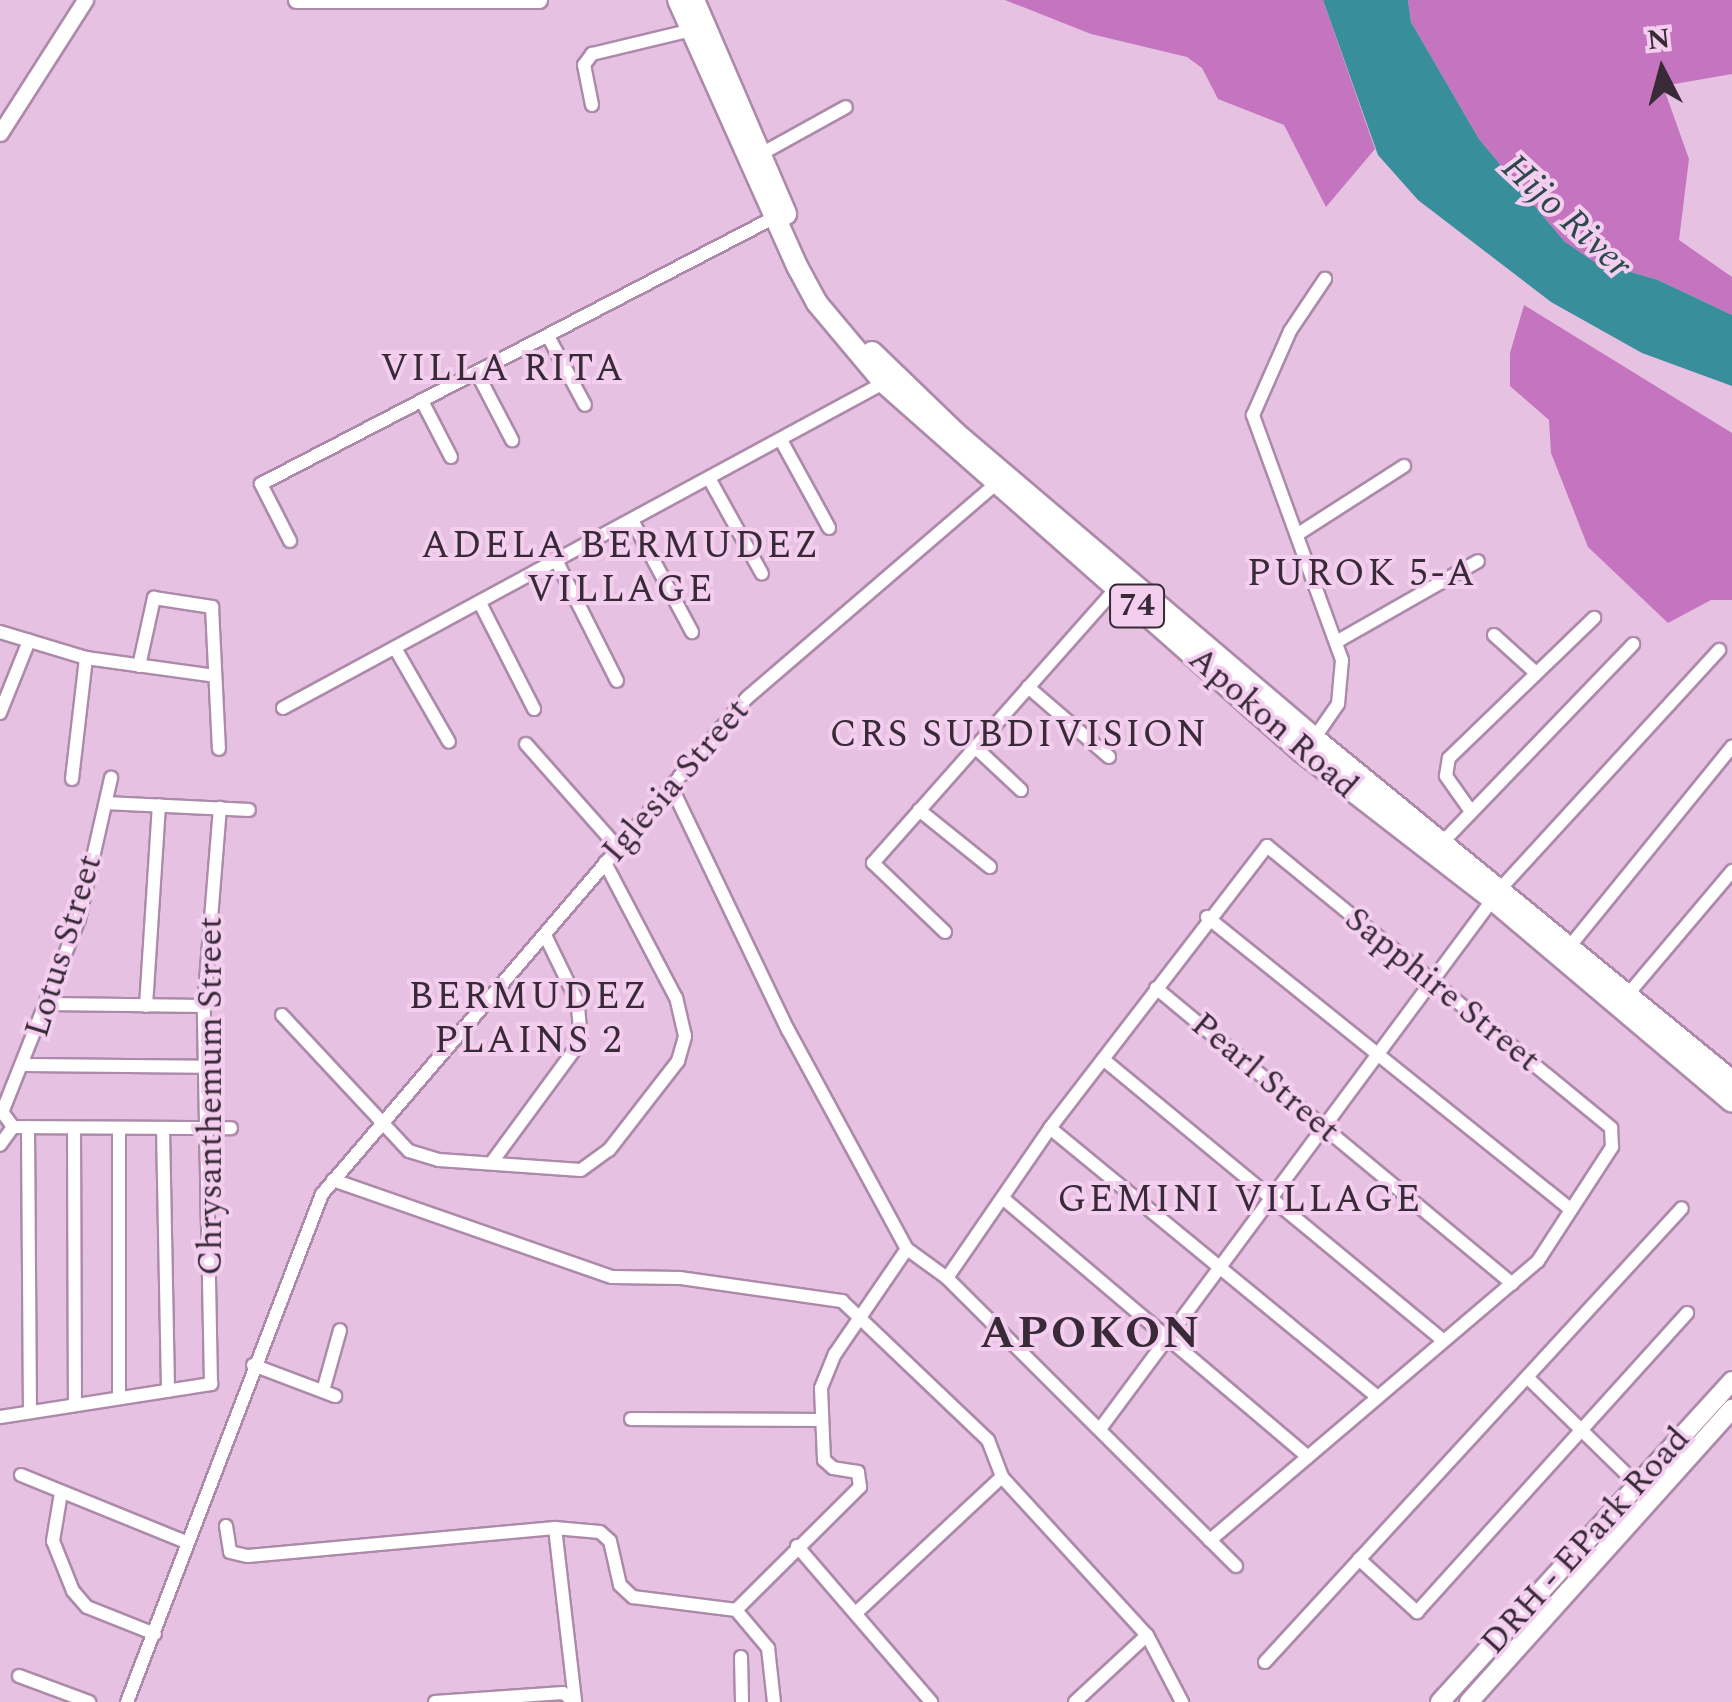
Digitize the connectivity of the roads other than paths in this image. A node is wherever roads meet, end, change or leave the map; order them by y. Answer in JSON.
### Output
{"nodes":[{"id":1,"x":86,"y":0,"type":"edge"},
{"id":2,"x":296,"y":0,"type":"edge"},
{"id":3,"x":540,"y":0,"type":"edge"},
{"id":4,"x":678,"y":0,"type":"edge"},
{"id":5,"x":694,"y":0,"type":"edge"},
{"id":6,"x":696,"y":29,"type":"junction"},
{"id":7,"x":592,"y":104,"type":"dead end"},
{"id":8,"x":846,"y":108,"type":"dead end"},
{"id":9,"x":1,"y":128,"type":"edge"},
{"id":10,"x":759,"y":154,"type":"junction"},
{"id":11,"x":780,"y":215,"type":"junction"},
{"id":12,"x":1325,"y":279,"type":"dead end"},
{"id":13,"x":548,"y":336,"type":"junction"},
{"id":14,"x":477,"y":373,"type":"junction"},
{"id":15,"x":890,"y":379,"type":"junction"},
{"id":16,"x":422,"y":401,"type":"junction"},
{"id":17,"x":585,"y":404,"type":"dead end"},
{"id":18,"x":512,"y":440,"type":"dead end"},
{"id":19,"x":782,"y":442,"type":"junction"},
{"id":20,"x":451,"y":457,"type":"dead end"},
{"id":21,"x":1404,"y":466,"type":"dead end"},
{"id":22,"x":710,"y":480,"type":"junction"},
{"id":23,"x":999,"y":480,"type":"junction"},
{"id":24,"x":632,"y":522,"type":"junction"},
{"id":25,"x":829,"y":528,"type":"dead end"},
{"id":26,"x":1298,"y":534,"type":"junction"},
{"id":27,"x":290,"y":541,"type":"dead end"},
{"id":28,"x":1478,"y":561,"type":"dead end"},
{"id":29,"x":556,"y":562,"type":"junction"},
{"id":30,"x":762,"y":574,"type":"dead end"},
{"id":31,"x":1122,"y":582,"type":"junction"},
{"id":32,"x":480,"y":603,"type":"junction"},
{"id":33,"x":1594,"y":618,"type":"dead end"},
{"id":34,"x":0,"y":632,"type":"edge"},
{"id":35,"x":692,"y":632,"type":"dead end"},
{"id":36,"x":1494,"y":634,"type":"dead end"},
{"id":37,"x":30,"y":641,"type":"junction"},
{"id":38,"x":1338,"y":642,"type":"junction"},
{"id":39,"x":1633,"y":644,"type":"dead end"},
{"id":40,"x":395,"y":648,"type":"junction"},
{"id":41,"x":1719,"y":650,"type":"dead end"},
{"id":42,"x":86,"y":658,"type":"junction"},
{"id":43,"x":140,"y":666,"type":"junction"},
{"id":44,"x":1536,"y":673,"type":"junction"},
{"id":45,"x":215,"y":676,"type":"junction"},
{"id":46,"x":618,"y":681,"type":"dead end"},
{"id":47,"x":1028,"y":687,"type":"junction"},
{"id":48,"x":283,"y":708,"type":"dead end"},
{"id":49,"x":534,"y":709,"type":"dead end"},
{"id":50,"x":0,"y":713,"type":"edge"},
{"id":51,"x":450,"y":742,"type":"dead end"},
{"id":52,"x":526,"y":744,"type":"dead end"},
{"id":53,"x":1309,"y":746,"type":"junction"},
{"id":54,"x":975,"y":747,"type":"junction"},
{"id":55,"x":1732,"y":748,"type":"edge"},
{"id":56,"x":219,"y":749,"type":"dead end"},
{"id":57,"x":1110,"y":757,"type":"dead end"},
{"id":58,"x":111,"y":778,"type":"dead end"},
{"id":59,"x":72,"y":780,"type":"dead end"},
{"id":60,"x":671,"y":786,"type":"junction"},
{"id":61,"x":1021,"y":790,"type":"dead end"},
{"id":62,"x":106,"y":803,"type":"junction"},
{"id":63,"x":159,"y":805,"type":"junction"},
{"id":64,"x":220,"y":808,"type":"junction"},
{"id":65,"x":249,"y":810,"type":"dead end"},
{"id":66,"x":920,"y":810,"type":"junction"},
{"id":67,"x":1470,"y":810,"type":"junction"},
{"id":68,"x":617,"y":848,"type":"junction"},
{"id":69,"x":1437,"y":848,"type":"junction"},
{"id":70,"x":605,"y":863,"type":"junction"},
{"id":71,"x":990,"y":867,"type":"dead end"},
{"id":72,"x":1732,"y":871,"type":"edge"},
{"id":73,"x":1496,"y":894,"type":"junction"},
{"id":74,"x":1207,"y":917,"type":"junction"},
{"id":75,"x":945,"y":932,"type":"dead end"},
{"id":76,"x":545,"y":934,"type":"junction"},
{"id":77,"x":1570,"y":946,"type":"junction"},
{"id":78,"x":1433,"y":982,"type":"junction"},
{"id":79,"x":1156,"y":988,"type":"junction"},
{"id":80,"x":1629,"y":993,"type":"junction"},
{"id":81,"x":49,"y":1004,"type":"junction"},
{"id":82,"x":146,"y":1006,"type":"junction"},
{"id":83,"x":204,"y":1006,"type":"junction"},
{"id":84,"x":282,"y":1014,"type":"dead end"},
{"id":85,"x":1379,"y":1056,"type":"junction"},
{"id":86,"x":1103,"y":1059,"type":"junction"},
{"id":87,"x":26,"y":1065,"type":"junction"},
{"id":88,"x":204,"y":1067,"type":"junction"},
{"id":89,"x":1732,"y":1081,"type":"edge"},
{"id":90,"x":1732,"y":1102,"type":"edge"},
{"id":91,"x":1,"y":1110,"type":"edge"},
{"id":92,"x":383,"y":1126,"type":"junction"},
{"id":93,"x":21,"y":1127,"type":"junction"},
{"id":94,"x":74,"y":1128,"type":"junction"},
{"id":95,"x":119,"y":1128,"type":"junction"},
{"id":96,"x":164,"y":1128,"type":"junction"},
{"id":97,"x":206,"y":1128,"type":"junction"},
{"id":98,"x":230,"y":1128,"type":"dead end"},
{"id":99,"x":1050,"y":1128,"type":"junction"},
{"id":100,"x":1326,"y":1128,"type":"junction"},
{"id":101,"x":0,"y":1145,"type":"edge"},
{"id":102,"x":492,"y":1162,"type":"junction"},
{"id":103,"x":333,"y":1180,"type":"junction"},
{"id":104,"x":1005,"y":1200,"type":"junction"},
{"id":105,"x":1274,"y":1200,"type":"junction"},
{"id":106,"x":1682,"y":1208,"type":"dead end"},
{"id":107,"x":1570,"y":1209,"type":"junction"},
{"id":108,"x":906,"y":1249,"type":"junction"},
{"id":109,"x":1220,"y":1271,"type":"junction"},
{"id":110,"x":947,"y":1278,"type":"junction"},
{"id":111,"x":1512,"y":1284,"type":"junction"},
{"id":112,"x":1687,"y":1313,"type":"dead end"},
{"id":113,"x":864,"y":1318,"type":"junction"},
{"id":114,"x":340,"y":1330,"type":"dead end"},
{"id":115,"x":1168,"y":1338,"type":"junction"},
{"id":116,"x":1443,"y":1340,"type":"junction"},
{"id":117,"x":253,"y":1365,"type":"junction"},
{"id":118,"x":1527,"y":1378,"type":"junction"},
{"id":119,"x":1732,"y":1381,"type":"edge"},
{"id":120,"x":168,"y":1390,"type":"junction"},
{"id":121,"x":1377,"y":1397,"type":"junction"},
{"id":122,"x":119,"y":1398,"type":"junction"},
{"id":123,"x":75,"y":1405,"type":"junction"},
{"id":124,"x":1732,"y":1409,"type":"edge"},
{"id":125,"x":30,"y":1412,"type":"junction"},
{"id":126,"x":0,"y":1416,"type":"edge"},
{"id":127,"x":631,"y":1419,"type":"dead end"},
{"id":128,"x":821,"y":1420,"type":"junction"},
{"id":129,"x":1100,"y":1429,"type":"junction"},
{"id":130,"x":1581,"y":1429,"type":"junction"},
{"id":131,"x":1308,"y":1457,"type":"junction"},
{"id":132,"x":21,"y":1475,"type":"dead end"},
{"id":133,"x":1002,"y":1478,"type":"junction"},
{"id":134,"x":1635,"y":1484,"type":"junction"},
{"id":135,"x":61,"y":1493,"type":"junction"},
{"id":136,"x":1651,"y":1498,"type":"junction"},
{"id":137,"x":226,"y":1526,"type":"dead end"},
{"id":138,"x":555,"y":1528,"type":"junction"},
{"id":139,"x":1210,"y":1540,"type":"junction"},
{"id":140,"x":186,"y":1542,"type":"junction"},
{"id":141,"x":797,"y":1546,"type":"junction"},
{"id":142,"x":1359,"y":1559,"type":"junction"},
{"id":143,"x":1236,"y":1566,"type":"dead end"},
{"id":144,"x":736,"y":1610,"type":"junction"},
{"id":145,"x":857,"y":1612,"type":"junction"},
{"id":146,"x":155,"y":1634,"type":"junction"},
{"id":147,"x":1147,"y":1635,"type":"junction"},
{"id":148,"x":740,"y":1657,"type":"dead end"},
{"id":149,"x":1266,"y":1662,"type":"dead end"},
{"id":150,"x":19,"y":1676,"type":"dead end"},
{"id":151,"x":88,"y":1702,"type":"edge"},
{"id":152,"x":127,"y":1702,"type":"edge"},
{"id":153,"x":434,"y":1702,"type":"edge"},
{"id":154,"x":575,"y":1702,"type":"edge"},
{"id":155,"x":742,"y":1702,"type":"edge"},
{"id":156,"x":774,"y":1702,"type":"edge"},
{"id":157,"x":932,"y":1702,"type":"edge"},
{"id":158,"x":1076,"y":1702,"type":"edge"},
{"id":159,"x":1182,"y":1702,"type":"edge"},
{"id":160,"x":1440,"y":1702,"type":"edge"},
{"id":161,"x":1469,"y":1702,"type":"edge"}],
"edges":[{"from":1,"to":9,"type":"street"},
{"from":2,"to":3,"type":"street"},
{"from":4,"to":6,"type":"highway","name":"Apokon Road","number":"74"},
{"from":5,"to":6,"type":"highway","name":"Apokon Road","number":"74"},
{"from":6,"to":7,"type":"street"},
{"from":6,"to":10,"type":"highway","name":"Apokon Road","number":"74"},
{"from":6,"to":11,"type":"highway","name":"Apokon Road","number":"74"},
{"from":8,"to":10,"type":"street"},
{"from":10,"to":11,"type":"highway","name":"Apokon Road","number":"74"},
{"from":11,"to":13,"type":"street"},
{"from":11,"to":15,"type":"highway","name":"Apokon Road","number":"74"},
{"from":12,"to":26,"type":"street"},
{"from":13,"to":14,"type":"street"},
{"from":13,"to":17,"type":"street"},
{"from":14,"to":16,"type":"street"},
{"from":14,"to":18,"type":"street"},
{"from":15,"to":19,"type":"street"},
{"from":15,"to":23,"type":"highway","name":"Apokon Road","number":"74"},
{"from":16,"to":20,"type":"street"},
{"from":16,"to":27,"type":"street"},
{"from":19,"to":22,"type":"street"},
{"from":19,"to":25,"type":"street"},
{"from":21,"to":26,"type":"street"},
{"from":22,"to":24,"type":"street"},
{"from":22,"to":30,"type":"street"},
{"from":23,"to":31,"type":"highway","name":"Apokon Road","number":"74"},
{"from":23,"to":60,"type":"street","name":"Iglesia Street"},
{"from":24,"to":29,"type":"street"},
{"from":24,"to":35,"type":"street"},
{"from":26,"to":38,"type":"street"},
{"from":28,"to":38,"type":"street"},
{"from":29,"to":32,"type":"street"},
{"from":29,"to":46,"type":"street"},
{"from":31,"to":47,"type":"street"},
{"from":31,"to":53,"type":"highway","name":"Apokon Road","number":"74"},
{"from":32,"to":40,"type":"street"},
{"from":32,"to":49,"type":"street"},
{"from":33,"to":44,"type":"street"},
{"from":34,"to":37,"type":"street"},
{"from":36,"to":44,"type":"street"},
{"from":37,"to":42,"type":"street"},
{"from":37,"to":50,"type":"street"},
{"from":38,"to":53,"type":"street"},
{"from":39,"to":67,"type":"street"},
{"from":40,"to":48,"type":"street"},
{"from":40,"to":51,"type":"street"},
{"from":41,"to":73,"type":"street"},
{"from":42,"to":43,"type":"street"},
{"from":42,"to":59,"type":"street"},
{"from":43,"to":45,"type":"street"},
{"from":43,"to":45,"type":"street"},
{"from":44,"to":67,"type":"street"},
{"from":45,"to":56,"type":"street"},
{"from":47,"to":54,"type":"street"},
{"from":47,"to":57,"type":"street"},
{"from":52,"to":68,"type":"street"},
{"from":53,"to":69,"type":"highway","name":"Apokon Road","number":"74"},
{"from":54,"to":61,"type":"street"},
{"from":54,"to":66,"type":"street"},
{"from":55,"to":77,"type":"street"},
{"from":58,"to":62,"type":"street","name":"Lotus Street"},
{"from":60,"to":68,"type":"street","name":"Iglesia Street"},
{"from":60,"to":108,"type":"street"},
{"from":62,"to":63,"type":"street"},
{"from":62,"to":81,"type":"street","name":"Lotus Street"},
{"from":63,"to":64,"type":"street"},
{"from":63,"to":82,"type":"street"},
{"from":64,"to":65,"type":"street"},
{"from":64,"to":83,"type":"street","name":"Chrysanthemum Street"},
{"from":66,"to":71,"type":"street"},
{"from":66,"to":75,"type":"street"},
{"from":67,"to":69,"type":"street"},
{"from":68,"to":70,"type":"street","name":"Iglesia Street"},
{"from":69,"to":73,"type":"highway","name":"Apokon Road","number":"74"},
{"from":70,"to":76,"type":"street","name":"Iglesia Street"},
{"from":70,"to":102,"type":"street"},
{"from":72,"to":80,"type":"street"},
{"from":73,"to":77,"type":"highway","name":"Apokon Road","number":"74"},
{"from":73,"to":78,"type":"street"},
{"from":73,"to":90,"type":"highway","name":"Apokon Road","number":"74"},
{"from":74,"to":78,"type":"street","name":"Sapphire Street"},
{"from":74,"to":79,"type":"street"},
{"from":74,"to":85,"type":"street"},
{"from":76,"to":92,"type":"street","name":"Iglesia Street"},
{"from":76,"to":102,"type":"street"},
{"from":77,"to":80,"type":"highway","name":"Apokon Road","number":"74"},
{"from":78,"to":85,"type":"street"},
{"from":78,"to":107,"type":"street","name":"Sapphire Street"},
{"from":79,"to":86,"type":"street"},
{"from":79,"to":100,"type":"street","name":"Pearl Street"},
{"from":80,"to":89,"type":"highway","name":"Apokon Road","number":"74"},
{"from":81,"to":82,"type":"street"},
{"from":81,"to":87,"type":"street","name":"Lotus Street"},
{"from":82,"to":83,"type":"street"},
{"from":83,"to":88,"type":"street","name":"Chrysanthemum Street"},
{"from":84,"to":92,"type":"street"},
{"from":85,"to":100,"type":"street"},
{"from":85,"to":107,"type":"street"},
{"from":86,"to":99,"type":"street"},
{"from":86,"to":105,"type":"street"},
{"from":87,"to":88,"type":"street"},
{"from":87,"to":91,"type":"street","name":"Lotus Street"},
{"from":88,"to":97,"type":"street","name":"Chrysanthemum Street"},
{"from":91,"to":93,"type":"street"},
{"from":92,"to":102,"type":"street"},
{"from":92,"to":103,"type":"street","name":"Iglesia Street"},
{"from":93,"to":94,"type":"street"},
{"from":93,"to":101,"type":"street"},
{"from":93,"to":125,"type":"street"},
{"from":94,"to":95,"type":"street"},
{"from":94,"to":123,"type":"street"},
{"from":95,"to":96,"type":"street"},
{"from":95,"to":122,"type":"street"},
{"from":96,"to":97,"type":"street"},
{"from":96,"to":120,"type":"street"},
{"from":97,"to":98,"type":"street"},
{"from":97,"to":120,"type":"street","name":"Chrysanthemum Street"},
{"from":99,"to":104,"type":"street"},
{"from":99,"to":109,"type":"street"},
{"from":100,"to":105,"type":"street"},
{"from":100,"to":111,"type":"street","name":"Pearl Street"},
{"from":103,"to":113,"type":"street"},
{"from":103,"to":117,"type":"street","name":"Iglesia Street"},
{"from":104,"to":110,"type":"street"},
{"from":104,"to":115,"type":"street"},
{"from":105,"to":109,"type":"street"},
{"from":105,"to":116,"type":"street"},
{"from":106,"to":118,"type":"street"},
{"from":107,"to":111,"type":"street"},
{"from":108,"to":110,"type":"street"},
{"from":108,"to":113,"type":"street"},
{"from":109,"to":115,"type":"street"},
{"from":109,"to":121,"type":"street"},
{"from":110,"to":129,"type":"street"},
{"from":111,"to":116,"type":"street"},
{"from":112,"to":130,"type":"street"},
{"from":113,"to":128,"type":"street"},
{"from":113,"to":133,"type":"street"},
{"from":114,"to":117,"type":"street"},
{"from":115,"to":129,"type":"street"},
{"from":115,"to":131,"type":"street"},
{"from":116,"to":121,"type":"street"},
{"from":117,"to":140,"type":"street","name":"Iglesia Street"},
{"from":118,"to":130,"type":"street"},
{"from":118,"to":142,"type":"street"},
{"from":119,"to":134,"type":"main road","name":"DRH - EPark Road"},
{"from":120,"to":122,"type":"street"},
{"from":121,"to":131,"type":"street"},
{"from":122,"to":123,"type":"street"},
{"from":123,"to":125,"type":"street"},
{"from":124,"to":136,"type":"main road","name":"DRH - EPark Road"},
{"from":125,"to":126,"type":"street"},
{"from":127,"to":128,"type":"street"},
{"from":128,"to":141,"type":"street"},
{"from":129,"to":139,"type":"street"},
{"from":130,"to":134,"type":"street"},
{"from":130,"to":142,"type":"street"},
{"from":131,"to":139,"type":"street"},
{"from":132,"to":135,"type":"street"},
{"from":133,"to":145,"type":"street"},
{"from":133,"to":147,"type":"street"},
{"from":134,"to":136,"type":"street"},
{"from":134,"to":160,"type":"main road","name":"DRH - EPark Road"},
{"from":135,"to":140,"type":"street"},
{"from":135,"to":146,"type":"street"},
{"from":136,"to":161,"type":"main road","name":"DRH - EPark Road"},
{"from":137,"to":138,"type":"street"},
{"from":138,"to":144,"type":"street"},
{"from":138,"to":154,"type":"street"},
{"from":139,"to":143,"type":"street"},
{"from":140,"to":146,"type":"street","name":"Iglesia Street"},
{"from":141,"to":144,"type":"street"},
{"from":141,"to":145,"type":"street"},
{"from":142,"to":149,"type":"street"},
{"from":144,"to":156,"type":"street"},
{"from":145,"to":157,"type":"street"},
{"from":146,"to":152,"type":"street","name":"Iglesia Street"},
{"from":147,"to":158,"type":"street"},
{"from":147,"to":159,"type":"street"},
{"from":148,"to":155,"type":"street"},
{"from":150,"to":151,"type":"street"},
{"from":153,"to":154,"type":"street"}]}
